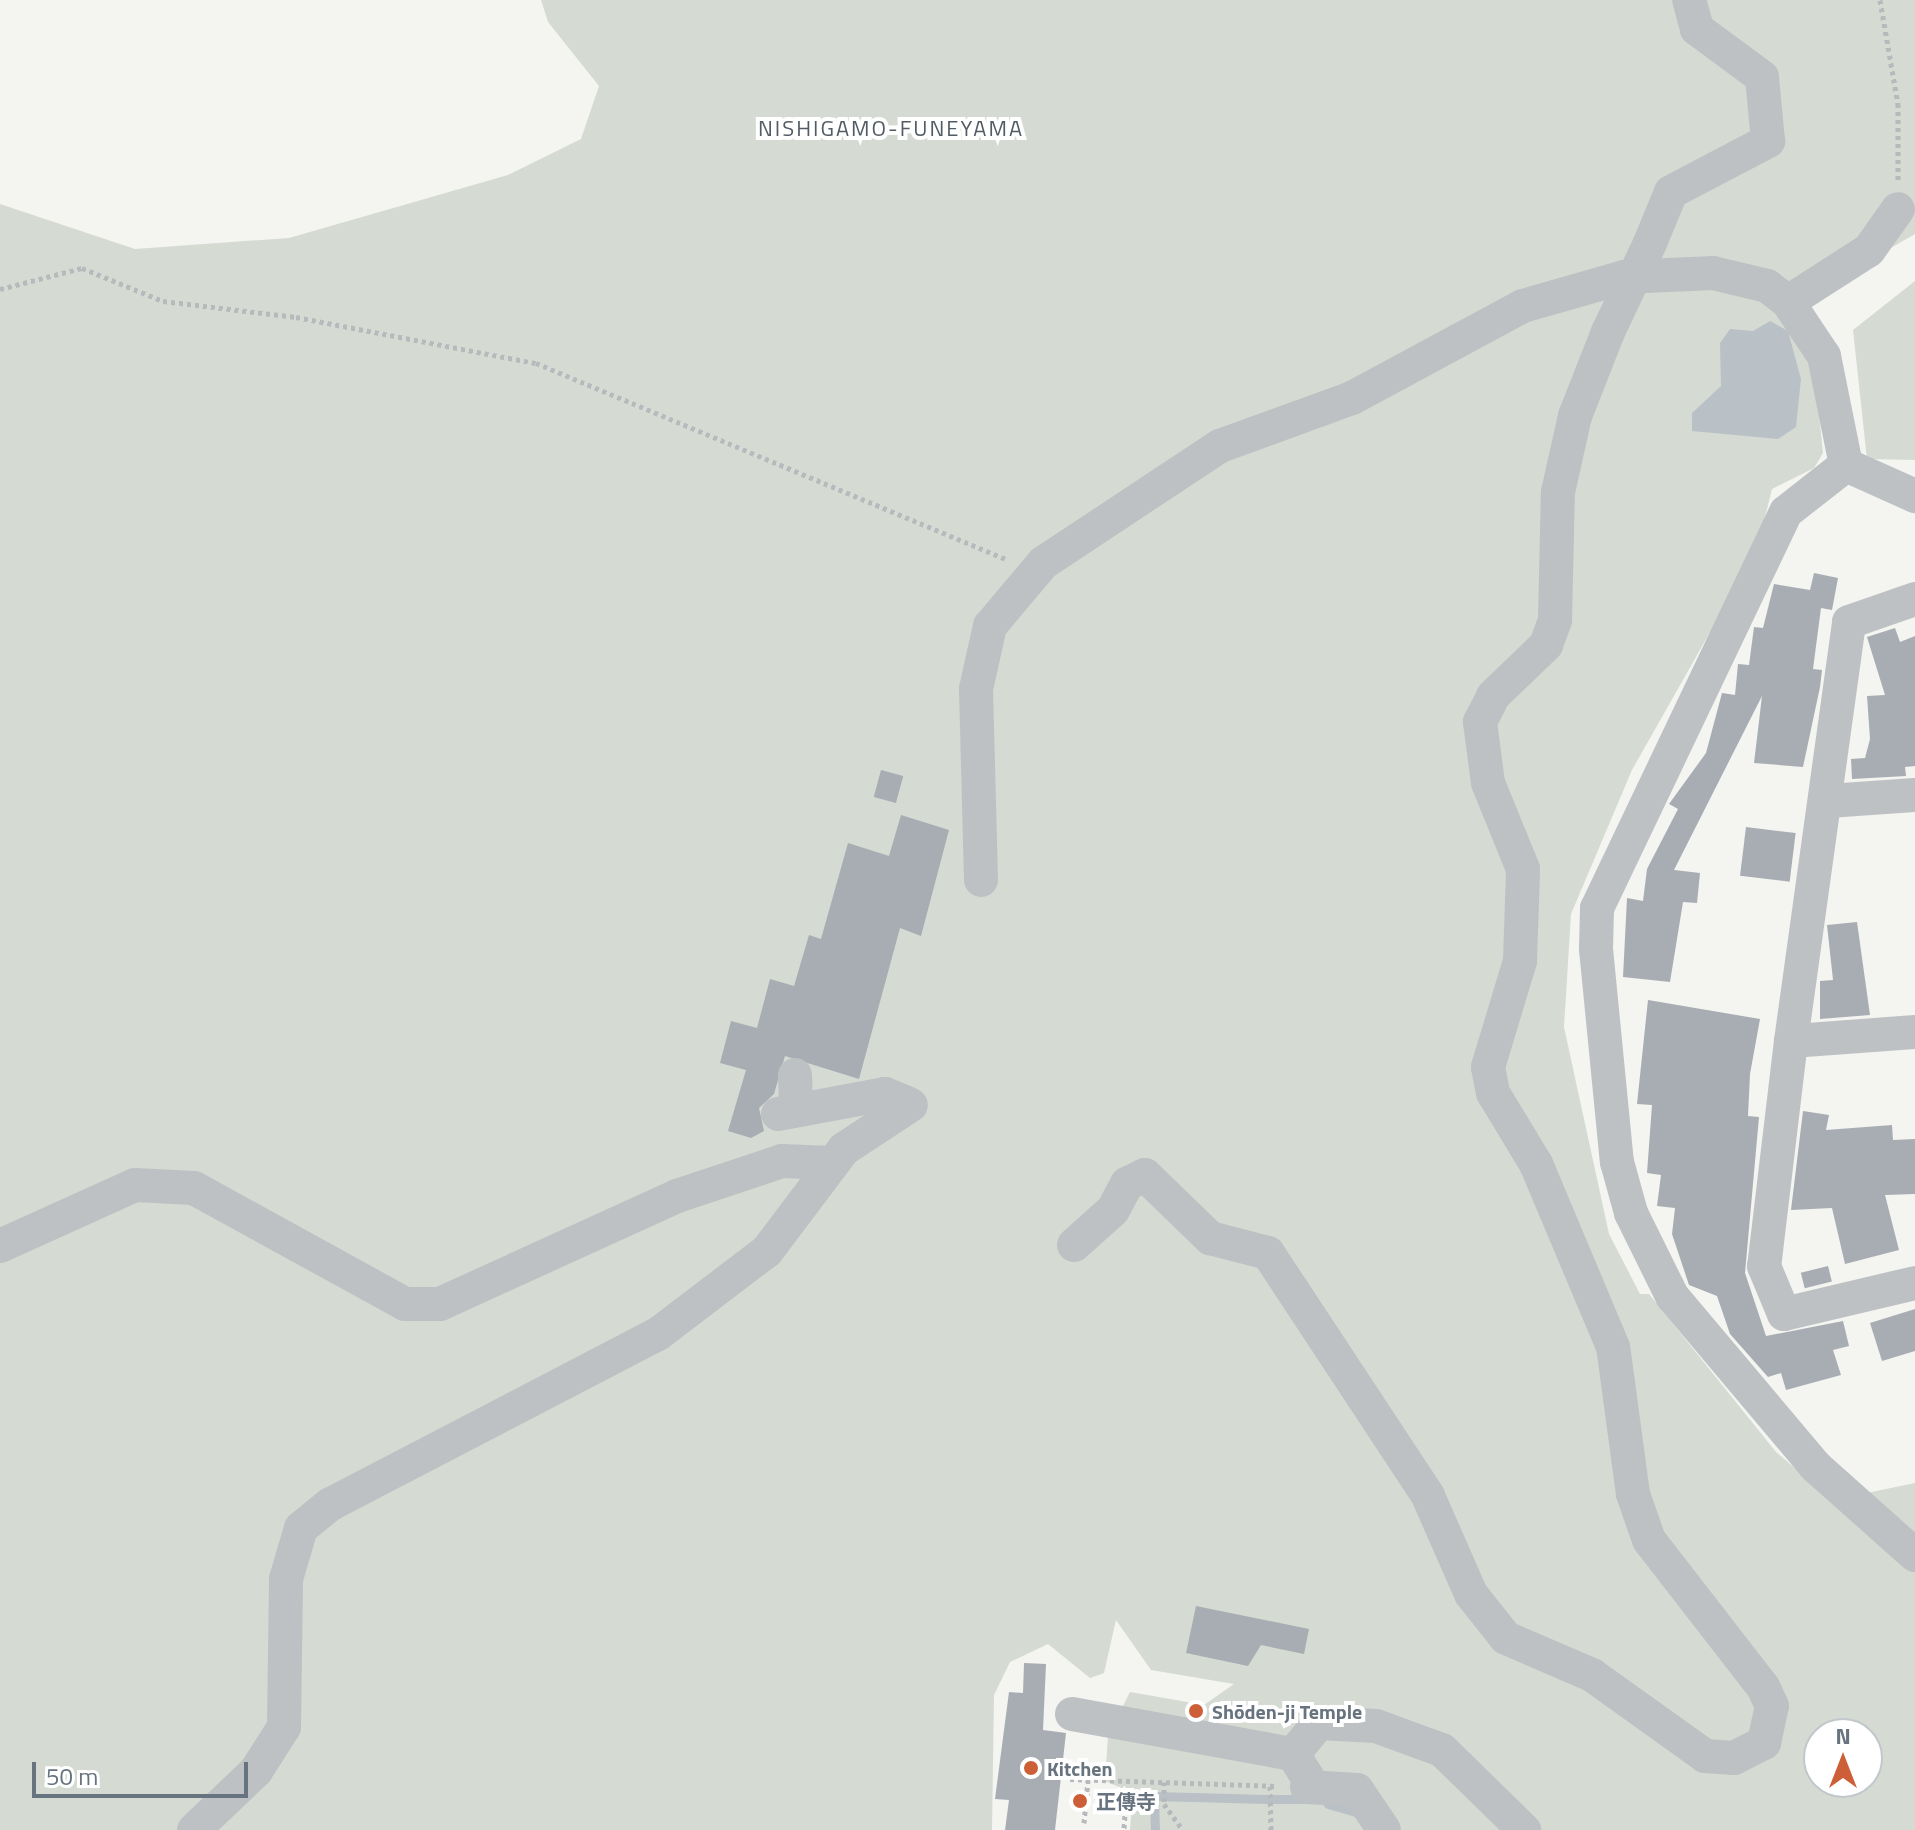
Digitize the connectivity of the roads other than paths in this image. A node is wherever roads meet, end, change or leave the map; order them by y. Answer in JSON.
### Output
{"nodes":[{"id":1,"x":1689,"y":0,"type":"edge"},
{"id":2,"x":1898,"y":209,"type":"road end"},
{"id":3,"x":1788,"y":302,"type":"junction"},
{"id":4,"x":1846,"y":465,"type":"junction"},
{"id":5,"x":1915,"y":496,"type":"edge"},
{"id":6,"x":1915,"y":599,"type":"edge"},
{"id":7,"x":1915,"y":795,"type":"edge"},
{"id":8,"x":1828,"y":801,"type":"junction"},
{"id":9,"x":981,"y":880,"type":"dead end"},
{"id":10,"x":1915,"y":1032,"type":"edge"},
{"id":11,"x":1791,"y":1041,"type":"junction"},
{"id":12,"x":795,"y":1075,"type":"dead end"},
{"id":13,"x":832,"y":1163,"type":"junction"},
{"id":14,"x":1074,"y":1245,"type":"dead end"},
{"id":15,"x":0,"y":1246,"type":"edge"},
{"id":16,"x":1915,"y":1283,"type":"edge"},
{"id":17,"x":1915,"y":1555,"type":"edge"},
{"id":18,"x":1072,"y":1714,"type":"dead end"},
{"id":19,"x":1293,"y":1754,"type":"junction"},
{"id":20,"x":1505,"y":1829,"type":"edge"},
{"id":21,"x":194,"y":1830,"type":"edge"},
{"id":22,"x":1384,"y":1830,"type":"edge"}],
"edges":[{"from":1,"to":14,"type":"street","bridge":true},
{"from":2,"to":3,"type":"street"},
{"from":3,"to":4,"type":"street"},
{"from":3,"to":9,"type":"street"},
{"from":4,"to":5,"type":"street"},
{"from":4,"to":17,"type":"street"},
{"from":6,"to":8,"type":"street"},
{"from":7,"to":8,"type":"street"},
{"from":8,"to":11,"type":"street"},
{"from":10,"to":11,"type":"street"},
{"from":11,"to":16,"type":"street"},
{"from":12,"to":13,"type":"street"},
{"from":13,"to":15,"type":"street"},
{"from":13,"to":21,"type":"street"},
{"from":18,"to":19,"type":"street"},
{"from":19,"to":20,"type":"street"},
{"from":19,"to":22,"type":"street"}]}
